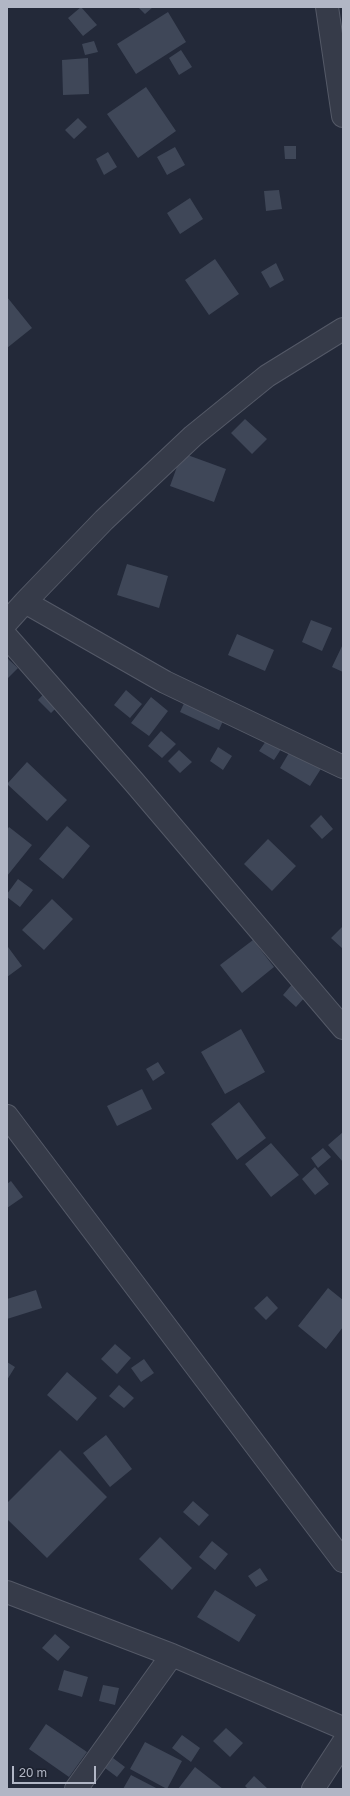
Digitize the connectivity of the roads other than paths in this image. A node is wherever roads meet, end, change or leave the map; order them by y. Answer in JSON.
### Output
{"nodes":[{"id":1,"x":327,"y":7,"type":"edge"},
{"id":2,"x":343,"y":116,"type":"edge"},
{"id":3,"x":343,"y":329,"type":"edge"},
{"id":4,"x":25,"y":602,"type":"junction"},
{"id":5,"x":7,"y":622,"type":"edge"},
{"id":6,"x":7,"y":637,"type":"edge"},
{"id":7,"x":343,"y":766,"type":"edge"},
{"id":8,"x":343,"y":1028,"type":"edge"},
{"id":9,"x":7,"y":1116,"type":"edge"},
{"id":10,"x":343,"y":1561,"type":"edge"},
{"id":11,"x":7,"y":1592,"type":"edge"},
{"id":12,"x":172,"y":1655,"type":"junction"},
{"id":13,"x":343,"y":1728,"type":"edge"},
{"id":14,"x":343,"y":1743,"type":"edge"},
{"id":15,"x":76,"y":1789,"type":"edge"},
{"id":16,"x":313,"y":1789,"type":"edge"}],
"edges":[{"from":1,"to":2,"type":"street"},
{"from":3,"to":4,"type":"street"},
{"from":4,"to":5,"type":"street"},
{"from":4,"to":7,"type":"street"},
{"from":6,"to":8,"type":"street"},
{"from":9,"to":10,"type":"street"},
{"from":11,"to":12,"type":"street"},
{"from":12,"to":13,"type":"street"},
{"from":12,"to":15,"type":"street"},
{"from":14,"to":16,"type":"street"}]}
